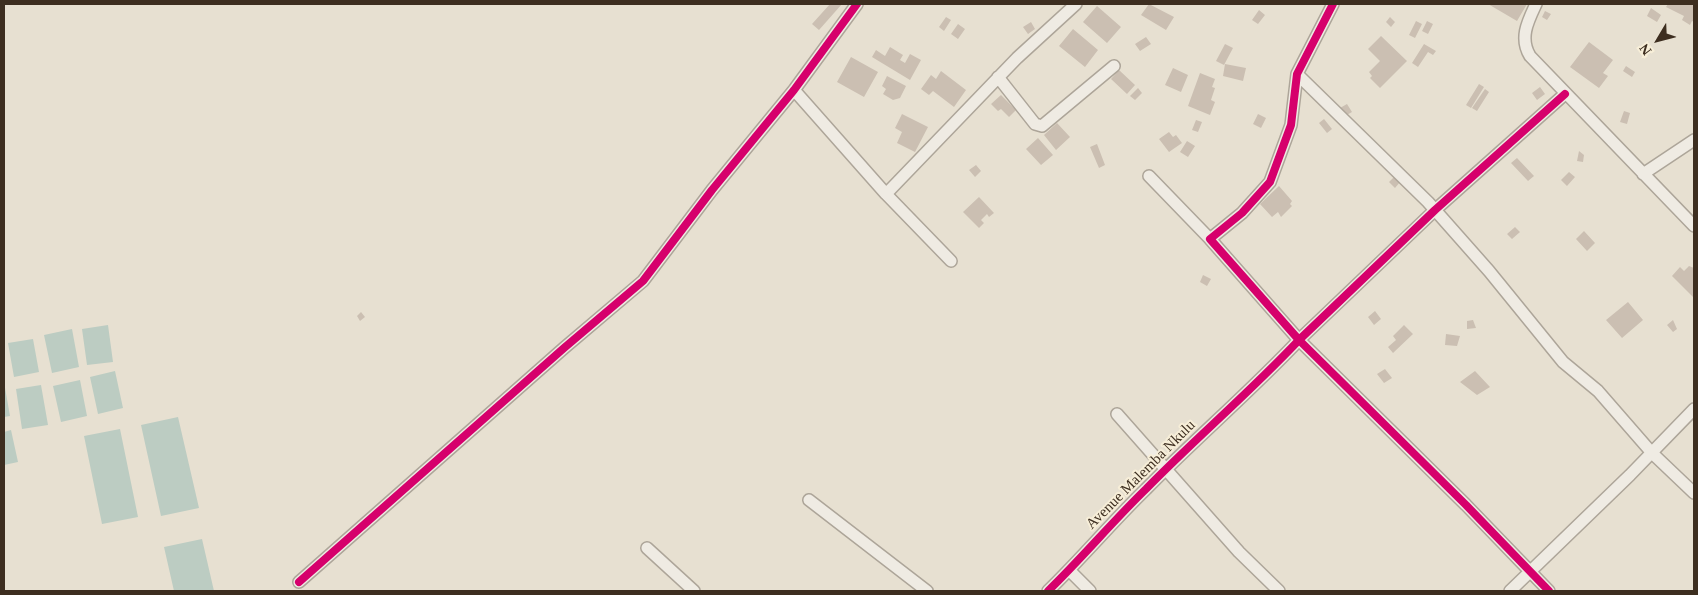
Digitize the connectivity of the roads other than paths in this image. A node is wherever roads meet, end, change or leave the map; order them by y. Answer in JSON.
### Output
{"nodes":[{"id":1,"x":857,"y":4,"type":"edge"},
{"id":2,"x":1076,"y":4,"type":"edge"},
{"id":3,"x":1334,"y":4,"type":"edge"},
{"id":4,"x":1536,"y":4,"type":"edge"},
{"id":5,"x":1114,"y":66,"type":"dead end"},
{"id":6,"x":1297,"y":74,"type":"junction"},
{"id":7,"x":998,"y":78,"type":"junction"},
{"id":8,"x":794,"y":90,"type":"junction"},
{"id":9,"x":1565,"y":94,"type":"junction"},
{"id":10,"x":1694,"y":140,"type":"edge"},
{"id":11,"x":1644,"y":174,"type":"junction"},
{"id":12,"x":1149,"y":176,"type":"dead end"},
{"id":13,"x":886,"y":194,"type":"junction"},
{"id":14,"x":1435,"y":210,"type":"junction"},
{"id":15,"x":1694,"y":226,"type":"edge"},
{"id":16,"x":1210,"y":239,"type":"junction"},
{"id":17,"x":951,"y":261,"type":"dead end"},
{"id":18,"x":1299,"y":340,"type":"junction"},
{"id":19,"x":1694,"y":409,"type":"edge"},
{"id":20,"x":1117,"y":414,"type":"dead end"},
{"id":21,"x":1652,"y":453,"type":"junction"},
{"id":22,"x":1167,"y":470,"type":"junction"},
{"id":23,"x":1694,"y":493,"type":"edge"},
{"id":24,"x":808,"y":500,"type":"dead end"},
{"id":25,"x":647,"y":548,"type":"dead end"},
{"id":26,"x":1070,"y":570,"type":"junction"},
{"id":27,"x":1532,"y":570,"type":"junction"},
{"id":28,"x":299,"y":582,"type":"dead end"},
{"id":29,"x":694,"y":591,"type":"edge"},
{"id":30,"x":927,"y":591,"type":"edge"},
{"id":31,"x":1048,"y":591,"type":"edge"},
{"id":32,"x":1090,"y":591,"type":"edge"},
{"id":33,"x":1279,"y":591,"type":"edge"},
{"id":34,"x":1510,"y":591,"type":"edge"},
{"id":35,"x":1549,"y":591,"type":"edge"}],
"edges":[{"from":1,"to":8,"type":"street"},
{"from":2,"to":7,"type":"street"},
{"from":3,"to":6,"type":"street"},
{"from":4,"to":9,"type":"street"},
{"from":5,"to":7,"type":"street"},
{"from":6,"to":14,"type":"street"},
{"from":6,"to":16,"type":"street"},
{"from":7,"to":13,"type":"street"},
{"from":8,"to":13,"type":"street"},
{"from":8,"to":28,"type":"street"},
{"from":9,"to":11,"type":"street"},
{"from":9,"to":14,"type":"street","name":"Avenue Malemba Nkulu"},
{"from":10,"to":11,"type":"street"},
{"from":11,"to":15,"type":"street"},
{"from":12,"to":16,"type":"street"},
{"from":13,"to":17,"type":"street"},
{"from":14,"to":18,"type":"street","name":"Avenue Malemba Nkulu"},
{"from":14,"to":21,"type":"street"},
{"from":16,"to":18,"type":"street"},
{"from":18,"to":22,"type":"street","name":"Avenue Malemba Nkulu"},
{"from":18,"to":27,"type":"street"},
{"from":19,"to":21,"type":"street"},
{"from":20,"to":22,"type":"street"},
{"from":21,"to":23,"type":"street"},
{"from":21,"to":27,"type":"street"},
{"from":22,"to":26,"type":"street","name":"Avenue Malemba Nkulu"},
{"from":22,"to":33,"type":"street"},
{"from":24,"to":30,"type":"street"},
{"from":25,"to":29,"type":"street"},
{"from":26,"to":31,"type":"street","name":"Avenue Malemba Nkulu"},
{"from":26,"to":32,"type":"street"},
{"from":27,"to":34,"type":"street"},
{"from":27,"to":35,"type":"street"}]}
